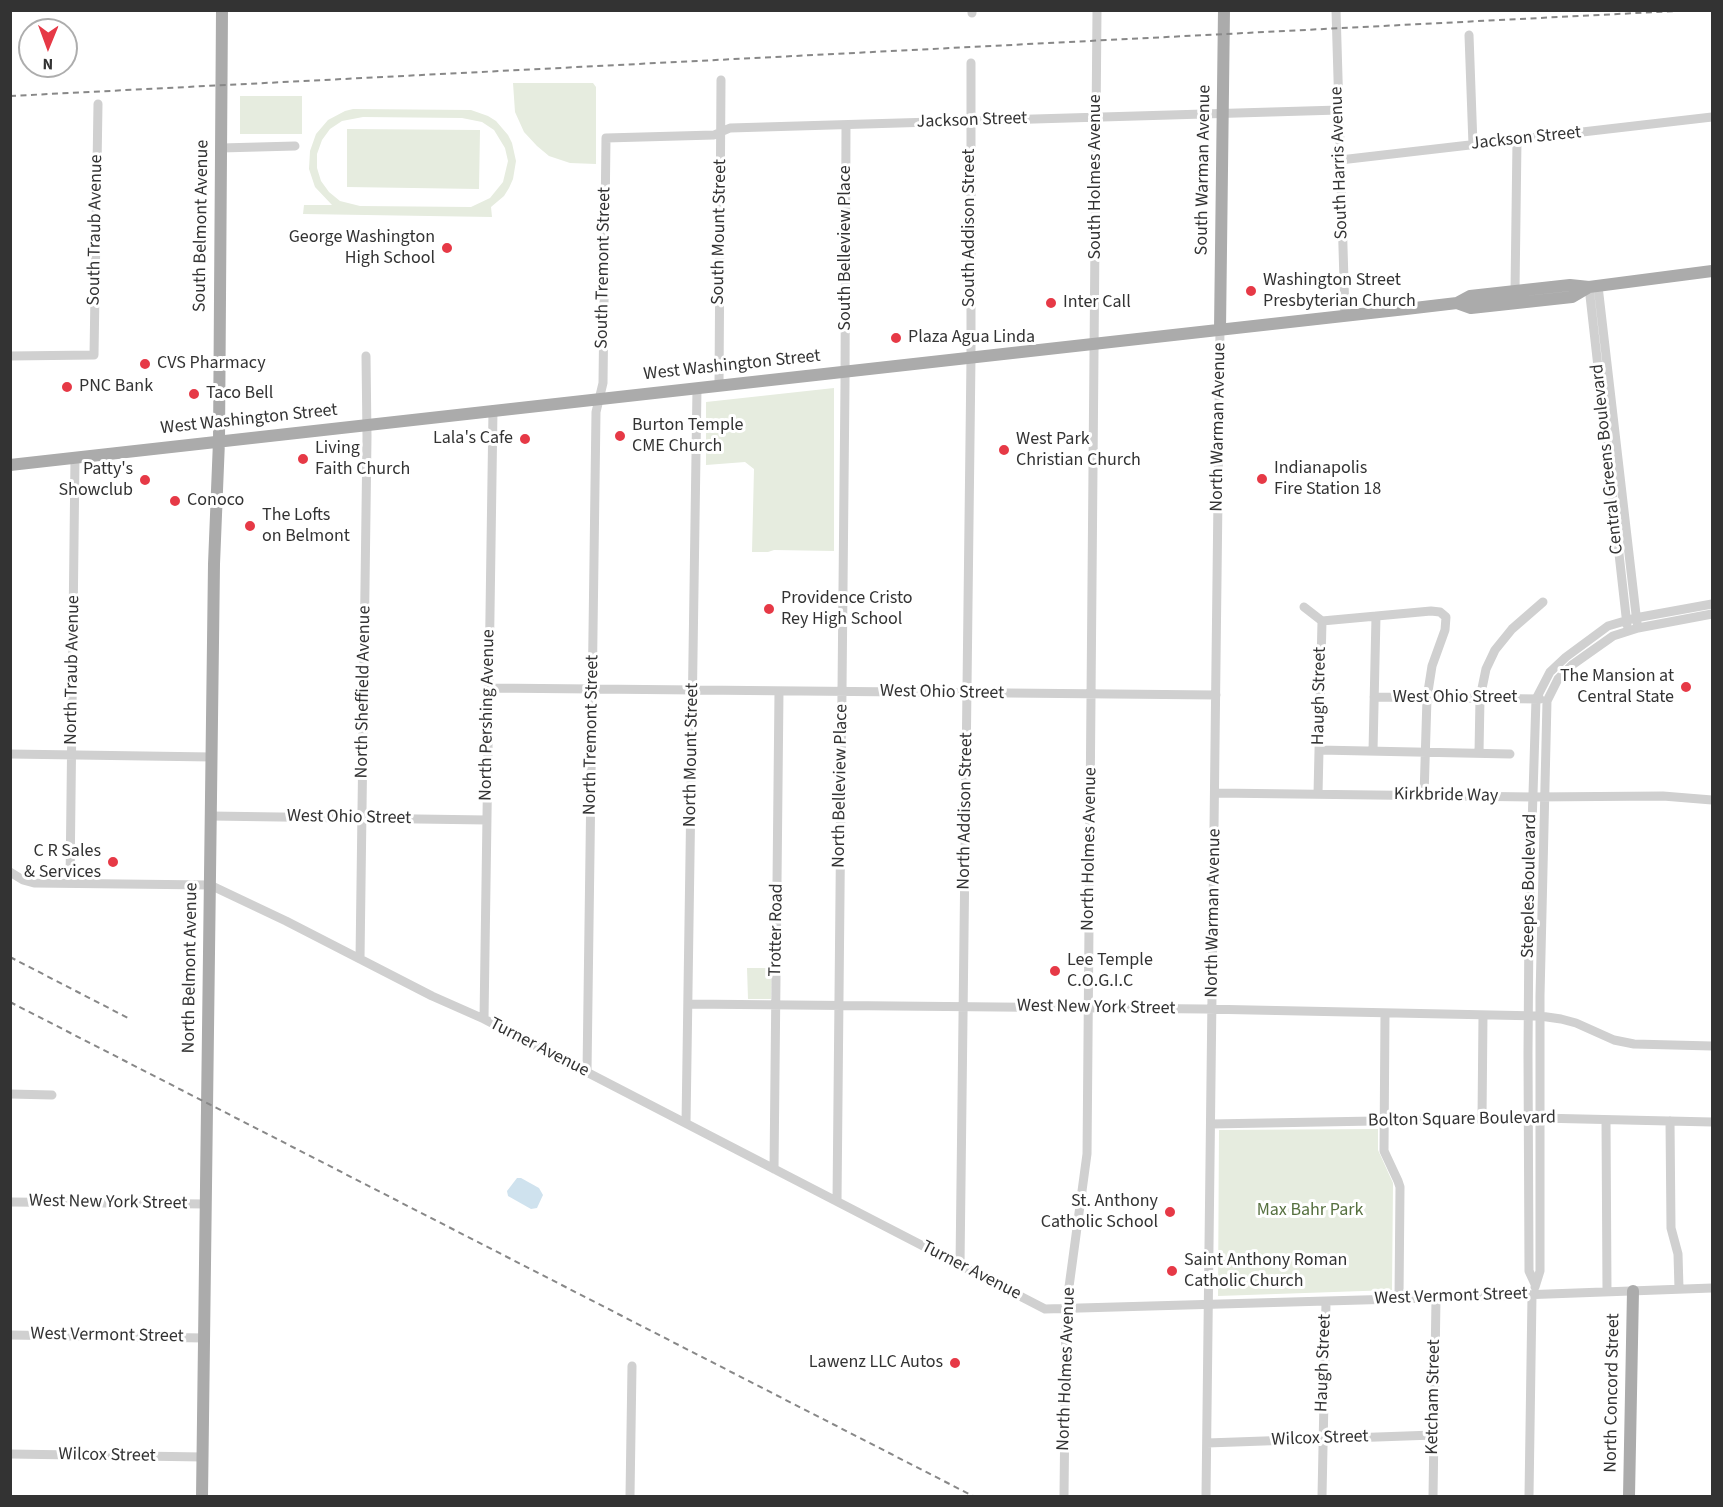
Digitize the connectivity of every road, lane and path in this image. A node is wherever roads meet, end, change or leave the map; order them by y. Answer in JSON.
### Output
{"nodes":[{"id":1,"x":222,"y":10,"type":"edge"},
{"id":2,"x":1097,"y":10,"type":"edge"},
{"id":3,"x":1224,"y":10,"type":"edge"},
{"id":4,"x":1336,"y":10,"type":"edge"},
{"id":5,"x":1469,"y":35,"type":"dead end"},
{"id":6,"x":971,"y":63,"type":"dead end"},
{"id":7,"x":721,"y":80,"type":"dead end"},
{"id":8,"x":98,"y":104,"type":"dead end"},
{"id":9,"x":1339,"y":110,"type":"junction"},
{"id":10,"x":1223,"y":113,"type":"junction"},
{"id":11,"x":1096,"y":117,"type":"junction"},
{"id":12,"x":1713,"y":117,"type":"edge"},
{"id":13,"x":970,"y":121,"type":"junction"},
{"id":14,"x":846,"y":125,"type":"junction"},
{"id":15,"x":722,"y":132,"type":"junction"},
{"id":16,"x":606,"y":138,"type":"joint"},
{"id":17,"x":1517,"y":140,"type":"junction"},
{"id":18,"x":1473,"y":145,"type":"junction"},
{"id":19,"x":295,"y":146,"type":"dead end"},
{"id":20,"x":221,"y":148,"type":"junction"},
{"id":21,"x":1340,"y":160,"type":"junction"},
{"id":22,"x":1713,"y":271,"type":"edge"},
{"id":23,"x":1593,"y":287,"type":"junction"},
{"id":24,"x":1515,"y":291,"type":"junction"},
{"id":25,"x":1457,"y":303,"type":"junction"},
{"id":26,"x":1345,"y":315,"type":"junction"},
{"id":27,"x":1220,"y":329,"type":"junction"},
{"id":28,"x":1095,"y":343,"type":"junction"},
{"id":29,"x":10,"y":356,"type":"edge"},
{"id":30,"x":366,"y":356,"type":"dead end"},
{"id":31,"x":971,"y":357,"type":"junction"},
{"id":32,"x":845,"y":371,"type":"junction"},
{"id":33,"x":719,"y":386,"type":"junction"},
{"id":34,"x":697,"y":388,"type":"junction"},
{"id":35,"x":600,"y":398,"type":"junction"},
{"id":36,"x":493,"y":410,"type":"junction"},
{"id":37,"x":368,"y":425,"type":"junction"},
{"id":38,"x":219,"y":441,"type":"junction"},
{"id":39,"x":75,"y":457,"type":"junction"},
{"id":40,"x":10,"y":465,"type":"edge"},
{"id":41,"x":1543,"y":602,"type":"dead end"},
{"id":42,"x":1713,"y":604,"type":"edge"},
{"id":43,"x":1304,"y":607,"type":"dead end"},
{"id":44,"x":1713,"y":614,"type":"edge"},
{"id":45,"x":1376,"y":616,"type":"junction"},
{"id":46,"x":1322,"y":621,"type":"junction"},
{"id":47,"x":1632,"y":624,"type":"junction"},
{"id":48,"x":489,"y":688,"type":"junction"},
{"id":49,"x":592,"y":689,"type":"junction"},
{"id":50,"x":693,"y":690,"type":"junction"},
{"id":51,"x":779,"y":691,"type":"junction"},
{"id":52,"x":842,"y":692,"type":"junction"},
{"id":53,"x":967,"y":693,"type":"junction"},
{"id":54,"x":1092,"y":694,"type":"junction"},
{"id":55,"x":1216,"y":696,"type":"junction"},
{"id":56,"x":1374,"y":697,"type":"junction"},
{"id":57,"x":1427,"y":698,"type":"junction"},
{"id":58,"x":1480,"y":698,"type":"junction"},
{"id":59,"x":1536,"y":699,"type":"junction"},
{"id":60,"x":1547,"y":701,"type":"junction"},
{"id":61,"x":1319,"y":750,"type":"junction"},
{"id":62,"x":1373,"y":751,"type":"junction"},
{"id":63,"x":1425,"y":752,"type":"junction"},
{"id":64,"x":1479,"y":753,"type":"junction"},
{"id":65,"x":10,"y":754,"type":"edge"},
{"id":66,"x":1510,"y":754,"type":"dead end"},
{"id":67,"x":71,"y":755,"type":"junction"},
{"id":68,"x":212,"y":757,"type":"junction"},
{"id":69,"x":1216,"y":793,"type":"junction"},
{"id":70,"x":1318,"y":794,"type":"junction"},
{"id":71,"x":1424,"y":796,"type":"junction"},
{"id":72,"x":1533,"y":797,"type":"junction"},
{"id":73,"x":1545,"y":797,"type":"junction"},
{"id":74,"x":1713,"y":800,"type":"edge"},
{"id":75,"x":211,"y":816,"type":"junction"},
{"id":76,"x":362,"y":818,"type":"junction"},
{"id":77,"x":487,"y":820,"type":"junction"},
{"id":78,"x":10,"y":872,"type":"edge"},
{"id":79,"x":70,"y":883,"type":"junction"},
{"id":80,"x":210,"y":885,"type":"junction"},
{"id":81,"x":360,"y":959,"type":"junction"},
{"id":82,"x":688,"y":1004,"type":"junction"},
{"id":83,"x":776,"y":1005,"type":"junction"},
{"id":84,"x":839,"y":1006,"type":"junction"},
{"id":85,"x":963,"y":1007,"type":"junction"},
{"id":86,"x":1088,"y":1008,"type":"junction"},
{"id":87,"x":1213,"y":1009,"type":"junction"},
{"id":88,"x":1385,"y":1013,"type":"junction"},
{"id":89,"x":1484,"y":1015,"type":"junction"},
{"id":90,"x":1528,"y":1016,"type":"junction"},
{"id":91,"x":1540,"y":1016,"type":"junction"},
{"id":92,"x":484,"y":1019,"type":"junction"},
{"id":93,"x":1713,"y":1046,"type":"edge"},
{"id":94,"x":587,"y":1072,"type":"junction"},
{"id":95,"x":10,"y":1094,"type":"edge"},
{"id":96,"x":52,"y":1095,"type":"dead end"},
{"id":97,"x":1528,"y":1118,"type":"junction"},
{"id":98,"x":1539,"y":1118,"type":"junction"},
{"id":99,"x":1482,"y":1119,"type":"junction"},
{"id":100,"x":1606,"y":1120,"type":"junction"},
{"id":101,"x":1384,"y":1121,"type":"junction"},
{"id":102,"x":1670,"y":1121,"type":"junction"},
{"id":103,"x":1713,"y":1122,"type":"edge"},
{"id":104,"x":686,"y":1123,"type":"junction"},
{"id":105,"x":1211,"y":1124,"type":"junction"},
{"id":106,"x":774,"y":1168,"type":"junction"},
{"id":107,"x":837,"y":1201,"type":"junction"},
{"id":108,"x":10,"y":1202,"type":"edge"},
{"id":109,"x":206,"y":1204,"type":"junction"},
{"id":110,"x":960,"y":1265,"type":"junction"},
{"id":111,"x":1535,"y":1284,"type":"junction"},
{"id":112,"x":1713,"y":1288,"type":"edge"},
{"id":113,"x":1679,"y":1289,"type":"junction"},
{"id":114,"x":1633,"y":1291,"type":"junction"},
{"id":115,"x":1607,"y":1292,"type":"junction"},
{"id":116,"x":1534,"y":1295,"type":"junction"},
{"id":117,"x":1436,"y":1298,"type":"junction"},
{"id":118,"x":1399,"y":1299,"type":"junction"},
{"id":119,"x":1326,"y":1302,"type":"junction"},
{"id":120,"x":1209,"y":1305,"type":"junction"},
{"id":121,"x":1045,"y":1309,"type":"joint"},
{"id":122,"x":1066,"y":1309,"type":"junction"},
{"id":123,"x":10,"y":1335,"type":"edge"},
{"id":124,"x":204,"y":1338,"type":"junction"},
{"id":125,"x":632,"y":1366,"type":"dead end"},
{"id":126,"x":1434,"y":1436,"type":"junction"},
{"id":127,"x":1322,"y":1439,"type":"junction"},
{"id":128,"x":1207,"y":1443,"type":"junction"},
{"id":129,"x":10,"y":1454,"type":"edge"},
{"id":130,"x":202,"y":1457,"type":"junction"},
{"id":131,"x":202,"y":1497,"type":"edge"},
{"id":132,"x":630,"y":1497,"type":"edge"},
{"id":133,"x":1064,"y":1497,"type":"edge"},
{"id":134,"x":1206,"y":1497,"type":"edge"},
{"id":135,"x":1322,"y":1497,"type":"edge"},
{"id":136,"x":1433,"y":1497,"type":"edge"},
{"id":137,"x":1529,"y":1497,"type":"edge"},
{"id":138,"x":1629,"y":1497,"type":"edge"}],
"edges":[{"from":1,"to":20,"type":"main road","name":"South Belmont Avenue"},
{"from":2,"to":11,"type":"street","name":"South Holmes Avenue"},
{"from":3,"to":10,"type":"main road","name":"South Warman Avenue"},
{"from":4,"to":9,"type":"street","name":"South Harris Avenue"},
{"from":5,"to":18,"type":"street"},
{"from":6,"to":13,"type":"street","name":"South Addison Street"},
{"from":7,"to":15,"type":"street","name":"South Mount Street"},
{"from":8,"to":29,"type":"street","name":"South Traub Avenue"},
{"from":9,"to":10,"type":"street","name":"Jackson Street"},
{"from":9,"to":21,"type":"street","name":"South Harris Avenue"},
{"from":10,"to":11,"type":"street","name":"Jackson Street"},
{"from":10,"to":27,"type":"main road","name":"South Warman Avenue"},
{"from":11,"to":13,"type":"street","name":"Jackson Street"},
{"from":11,"to":28,"type":"street","name":"South Holmes Avenue"},
{"from":12,"to":17,"type":"street","name":"Jackson Street"},
{"from":13,"to":14,"type":"street","name":"Jackson Street"},
{"from":13,"to":31,"type":"street","name":"South Addison Street"},
{"from":14,"to":15,"type":"street","name":"Jackson Street"},
{"from":14,"to":32,"type":"street","name":"South Belleview Place"},
{"from":15,"to":16,"type":"street","name":"Jackson Street"},
{"from":15,"to":33,"type":"street","name":"South Mount Street"},
{"from":16,"to":35,"type":"street","name":"South Tremont Street"},
{"from":17,"to":18,"type":"street","name":"Jackson Street"},
{"from":17,"to":24,"type":"street"},
{"from":18,"to":21,"type":"street","name":"Jackson Street"},
{"from":19,"to":20,"type":"street"},
{"from":20,"to":38,"type":"main road","name":"South Belmont Avenue"},
{"from":21,"to":26,"type":"street","name":"South Harris Avenue"},
{"from":22,"to":23,"type":"main road","name":"West Washington Street"},
{"from":23,"to":24,"type":"main road","name":"West Washington Street"},
{"from":23,"to":25,"type":"main road","name":"West Washington Street"},
{"from":23,"to":47,"type":"street","name":"Central Greens Boulevard"},
{"from":24,"to":25,"type":"main road","name":"West Washington Street"},
{"from":25,"to":26,"type":"main road","name":"West Washington Street"},
{"from":26,"to":27,"type":"main road","name":"West Washington Street"},
{"from":27,"to":28,"type":"main road","name":"West Washington Street"},
{"from":27,"to":55,"type":"street","name":"North Warman Avenue"},
{"from":28,"to":31,"type":"main road","name":"West Washington Street"},
{"from":28,"to":54,"type":"street","name":"North Holmes Avenue"},
{"from":30,"to":37,"type":"street","name":"North Sheffield Avenue"},
{"from":31,"to":32,"type":"main road","name":"West Washington Street"},
{"from":31,"to":53,"type":"street","name":"North Addison Street"},
{"from":32,"to":33,"type":"main road","name":"West Washington Street"},
{"from":32,"to":52,"type":"street","name":"North Belleview Place"},
{"from":33,"to":34,"type":"main road","name":"West Washington Street"},
{"from":34,"to":35,"type":"main road","name":"West Washington Street"},
{"from":34,"to":50,"type":"street","name":"North Mount Street"},
{"from":35,"to":36,"type":"main road","name":"West Washington Street"},
{"from":35,"to":49,"type":"street","name":"North Tremont Street"},
{"from":36,"to":37,"type":"main road","name":"West Washington Street"},
{"from":36,"to":48,"type":"street","name":"North Pershing Avenue"},
{"from":37,"to":38,"type":"main road","name":"West Washington Street"},
{"from":37,"to":76,"type":"street","name":"North Sheffield Avenue"},
{"from":38,"to":39,"type":"main road","name":"West Washington Street"},
{"from":38,"to":68,"type":"main road","name":"North Belmont Avenue"},
{"from":39,"to":40,"type":"main road","name":"West Washington Street"},
{"from":39,"to":67,"type":"street","name":"North Traub Avenue"},
{"from":41,"to":58,"type":"street"},
{"from":42,"to":47,"type":"street","name":"Steeples Boulevard"},
{"from":43,"to":46,"type":"street","name":"Haugh Street"},
{"from":44,"to":47,"type":"street","name":"Steeples Boulevard"},
{"from":45,"to":46,"type":"street"},
{"from":45,"to":56,"type":"street"},
{"from":45,"to":57,"type":"street"},
{"from":46,"to":61,"type":"street","name":"Haugh Street"},
{"from":47,"to":59,"type":"street","name":"Steeples Boulevard"},
{"from":47,"to":60,"type":"street","name":"Steeples Boulevard"},
{"from":48,"to":49,"type":"street","name":"West Ohio Street"},
{"from":48,"to":77,"type":"street","name":"North Pershing Avenue"},
{"from":49,"to":50,"type":"street","name":"West Ohio Street"},
{"from":49,"to":94,"type":"street","name":"North Tremont Street"},
{"from":50,"to":51,"type":"street","name":"West Ohio Street"},
{"from":50,"to":82,"type":"street","name":"North Mount Street"},
{"from":51,"to":52,"type":"street","name":"West Ohio Street"},
{"from":51,"to":83,"type":"street","name":"Trotter Road"},
{"from":52,"to":53,"type":"street","name":"West Ohio Street"},
{"from":52,"to":84,"type":"street","name":"North Belleview Place"},
{"from":53,"to":54,"type":"street","name":"West Ohio Street"},
{"from":53,"to":85,"type":"street","name":"North Addison Street"},
{"from":54,"to":55,"type":"street","name":"West Ohio Street"},
{"from":54,"to":86,"type":"street","name":"North Holmes Avenue"},
{"from":55,"to":69,"type":"street","name":"North Warman Avenue"},
{"from":56,"to":57,"type":"street","name":"West Ohio Street"},
{"from":56,"to":62,"type":"street"},
{"from":57,"to":58,"type":"street","name":"West Ohio Street"},
{"from":57,"to":63,"type":"street"},
{"from":58,"to":59,"type":"street","name":"West Ohio Street"},
{"from":58,"to":64,"type":"street"},
{"from":59,"to":60,"type":"street","name":"West Ohio Street"},
{"from":59,"to":72,"type":"street","name":"Steeples Boulevard"},
{"from":60,"to":73,"type":"street","name":"Steeples Boulevard"},
{"from":61,"to":62,"type":"street"},
{"from":61,"to":70,"type":"street","name":"Haugh Street"},
{"from":62,"to":63,"type":"street"},
{"from":63,"to":64,"type":"street"},
{"from":63,"to":71,"type":"street"},
{"from":64,"to":66,"type":"street"},
{"from":65,"to":67,"type":"street"},
{"from":67,"to":68,"type":"street"},
{"from":67,"to":79,"type":"street","name":"North Traub Avenue"},
{"from":68,"to":75,"type":"main road","name":"North Belmont Avenue"},
{"from":69,"to":70,"type":"street","name":"Kirkbride Way"},
{"from":69,"to":87,"type":"street","name":"North Warman Avenue"},
{"from":70,"to":71,"type":"street","name":"Kirkbride Way"},
{"from":71,"to":72,"type":"street","name":"Kirkbride Way"},
{"from":72,"to":73,"type":"street","name":"Kirkbride Way"},
{"from":72,"to":90,"type":"street","name":"Steeples Boulevard"},
{"from":73,"to":74,"type":"street","name":"Kirkbride Way"},
{"from":73,"to":91,"type":"street","name":"Steeples Boulevard"},
{"from":75,"to":76,"type":"street","name":"West Ohio Street"},
{"from":75,"to":80,"type":"main road","name":"North Belmont Avenue"},
{"from":76,"to":77,"type":"street","name":"West Ohio Street"},
{"from":76,"to":81,"type":"street","name":"North Sheffield Avenue"},
{"from":77,"to":92,"type":"street","name":"North Pershing Avenue"},
{"from":78,"to":79,"type":"street","name":"Turner Avenue"},
{"from":79,"to":80,"type":"street","name":"Turner Avenue"},
{"from":80,"to":81,"type":"street","name":"Turner Avenue"},
{"from":80,"to":109,"type":"main road","name":"North Belmont Avenue"},
{"from":81,"to":92,"type":"street","name":"Turner Avenue"},
{"from":82,"to":83,"type":"street","name":"West New York Street"},
{"from":82,"to":104,"type":"street","name":"North Mount Street"},
{"from":83,"to":84,"type":"street","name":"West New York Street"},
{"from":83,"to":106,"type":"street","name":"Trotter Road"},
{"from":84,"to":85,"type":"street","name":"West New York Street"},
{"from":84,"to":107,"type":"street","name":"North Belleview Place"},
{"from":85,"to":86,"type":"street","name":"West New York Street"},
{"from":85,"to":110,"type":"street","name":"North Addison Street"},
{"from":86,"to":87,"type":"street","name":"West New York Street"},
{"from":86,"to":122,"type":"street","name":"North Holmes Avenue"},
{"from":87,"to":88,"type":"street","name":"West New York Street"},
{"from":87,"to":105,"type":"street","name":"North Warman Avenue"},
{"from":88,"to":89,"type":"street","name":"West New York Street"},
{"from":88,"to":101,"type":"street"},
{"from":89,"to":90,"type":"street","name":"West New York Street"},
{"from":89,"to":99,"type":"street"},
{"from":90,"to":91,"type":"street","name":"West New York Street"},
{"from":90,"to":97,"type":"street","name":"Steeples Boulevard"},
{"from":91,"to":93,"type":"street","name":"West New York Street"},
{"from":91,"to":98,"type":"street","name":"Steeples Boulevard"},
{"from":92,"to":94,"type":"street","name":"Turner Avenue"},
{"from":94,"to":104,"type":"street","name":"Turner Avenue"},
{"from":95,"to":96,"type":"street"},
{"from":97,"to":98,"type":"street","name":"Bolton Square Boulevard"},
{"from":97,"to":99,"type":"street","name":"Bolton Square Boulevard"},
{"from":97,"to":111,"type":"street","name":"Steeples Boulevard"},
{"from":98,"to":100,"type":"street","name":"Bolton Square Boulevard"},
{"from":98,"to":111,"type":"street","name":"Steeples Boulevard"},
{"from":99,"to":101,"type":"street","name":"Bolton Square Boulevard"},
{"from":100,"to":102,"type":"street","name":"Bolton Square Boulevard"},
{"from":100,"to":115,"type":"street"},
{"from":101,"to":105,"type":"street","name":"Bolton Square Boulevard"},
{"from":101,"to":118,"type":"street"},
{"from":102,"to":103,"type":"street","name":"Bolton Square Boulevard"},
{"from":102,"to":113,"type":"street"},
{"from":104,"to":106,"type":"street","name":"Turner Avenue"},
{"from":105,"to":120,"type":"street","name":"North Warman Avenue"},
{"from":106,"to":107,"type":"street","name":"Turner Avenue"},
{"from":107,"to":110,"type":"street","name":"Turner Avenue"},
{"from":108,"to":109,"type":"street","name":"West New York Street"},
{"from":109,"to":124,"type":"main road","name":"North Belmont Avenue"},
{"from":110,"to":121,"type":"street","name":"Turner Avenue"},
{"from":111,"to":116,"type":"street","name":"Steeples Boulevard"},
{"from":112,"to":113,"type":"street","name":"West Vermont Street"},
{"from":113,"to":114,"type":"street","name":"West Vermont Street"},
{"from":114,"to":115,"type":"street","name":"West Vermont Street"},
{"from":114,"to":138,"type":"main road","name":"North Concord Street"},
{"from":115,"to":116,"type":"street","name":"West Vermont Street"},
{"from":116,"to":117,"type":"street","name":"West Vermont Street"},
{"from":116,"to":137,"type":"street","name":"Steeples Boulevard"},
{"from":117,"to":118,"type":"street","name":"West Vermont Street"},
{"from":117,"to":126,"type":"street","name":"Ketcham Street"},
{"from":118,"to":119,"type":"street","name":"West Vermont Street"},
{"from":119,"to":120,"type":"street","name":"West Vermont Street"},
{"from":119,"to":127,"type":"street","name":"Haugh Street"},
{"from":120,"to":122,"type":"street","name":"West Vermont Street"},
{"from":120,"to":128,"type":"street","name":"North Warman Avenue"},
{"from":121,"to":122,"type":"street","name":"West Vermont Street"},
{"from":122,"to":133,"type":"street","name":"North Holmes Avenue"},
{"from":123,"to":124,"type":"street","name":"West Vermont Street"},
{"from":124,"to":130,"type":"main road","name":"North Belmont Avenue"},
{"from":125,"to":132,"type":"street"},
{"from":126,"to":127,"type":"street","name":"Wilcox Street"},
{"from":126,"to":136,"type":"street","name":"Ketcham Street"},
{"from":127,"to":128,"type":"street","name":"Wilcox Street"},
{"from":127,"to":135,"type":"street","name":"Haugh Street"},
{"from":128,"to":134,"type":"street","name":"North Warman Avenue"},
{"from":129,"to":130,"type":"street","name":"Wilcox Street"},
{"from":130,"to":131,"type":"main road","name":"North Belmont Avenue"}]}
